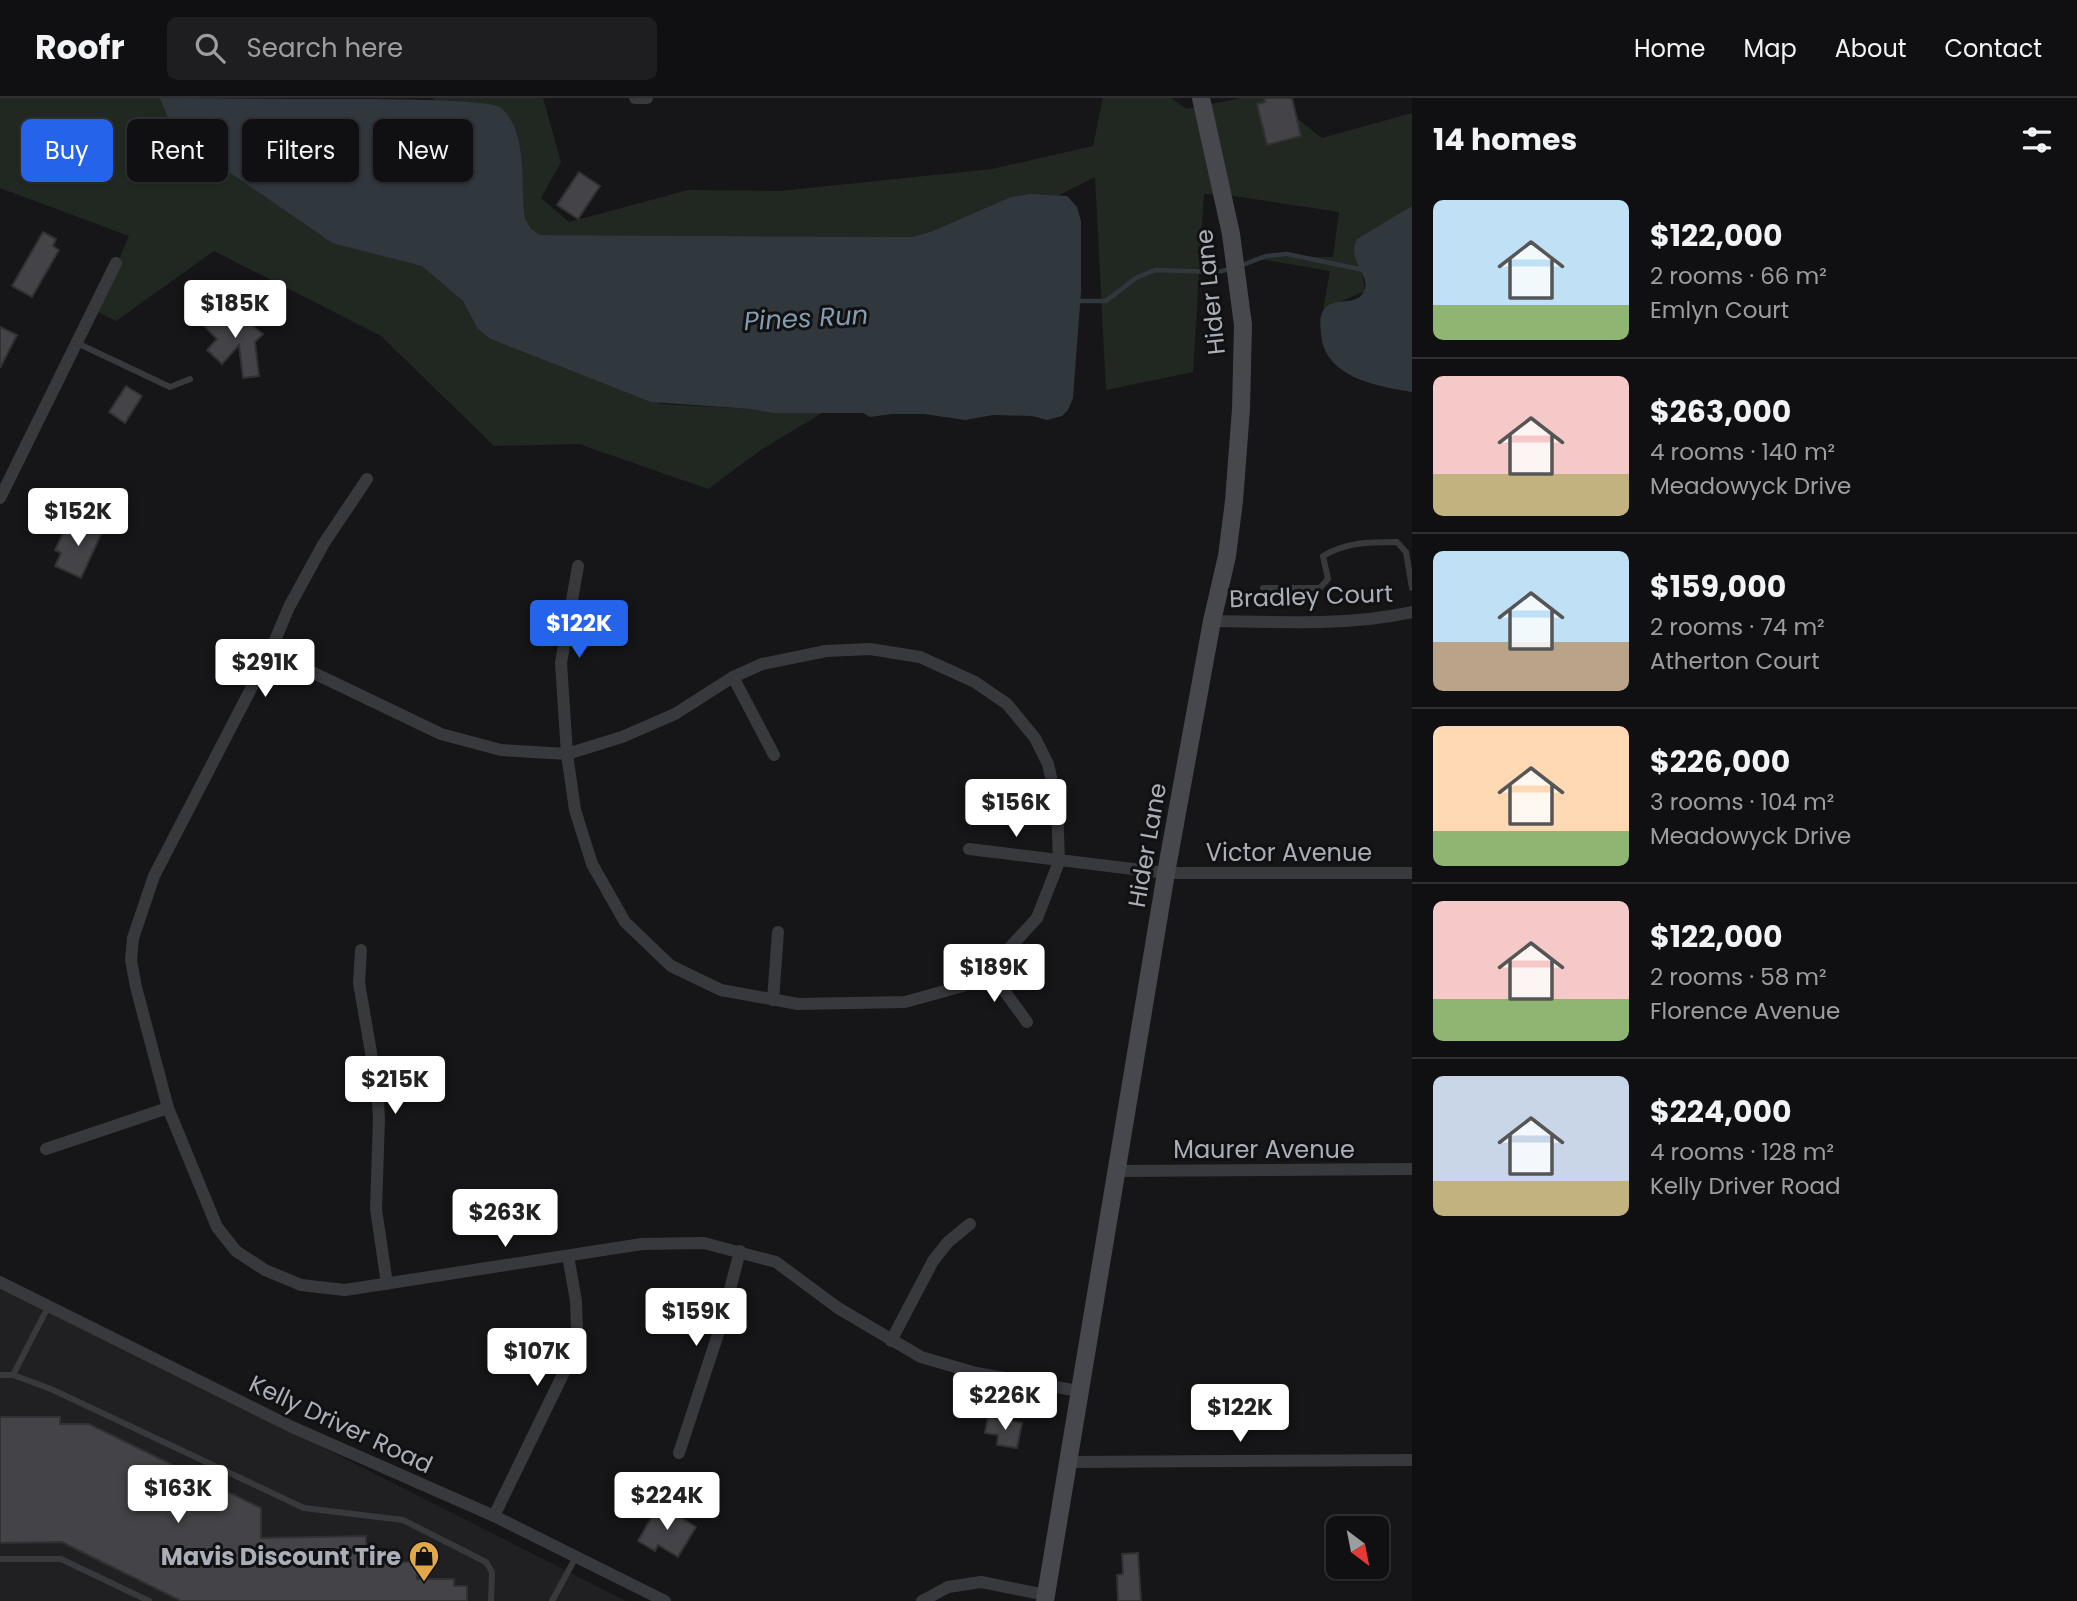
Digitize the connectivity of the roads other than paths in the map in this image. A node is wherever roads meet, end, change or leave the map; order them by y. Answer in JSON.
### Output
{"nodes":[{"id":1,"x":635,"y":98,"type":"edge"},
{"id":2,"x":646,"y":98,"type":"edge"},
{"id":3,"x":1201,"y":98,"type":"edge"},
{"id":4,"x":116,"y":263,"type":"dead end"},
{"id":5,"x":75,"y":342,"type":"junction"},
{"id":6,"x":190,"y":379,"type":"dead end"},
{"id":7,"x":367,"y":479,"type":"dead end"},
{"id":8,"x":0,"y":498,"type":"edge"},
{"id":9,"x":578,"y":566,"type":"dead end"},
{"id":10,"x":1412,"y":588,"type":"edge"},
{"id":11,"x":1263,"y":589,"type":"dead end"},
{"id":12,"x":1412,"y":612,"type":"edge"},
{"id":13,"x":1212,"y":621,"type":"junction"},
{"id":14,"x":270,"y":652,"type":"junction"},
{"id":15,"x":733,"y":677,"type":"junction"},
{"id":16,"x":567,"y":754,"type":"junction"},
{"id":17,"x":774,"y":755,"type":"dead end"},
{"id":18,"x":969,"y":849,"type":"dead end"},
{"id":19,"x":1059,"y":862,"type":"junction"},
{"id":20,"x":1166,"y":873,"type":"junction"},
{"id":21,"x":1412,"y":873,"type":"edge"},
{"id":22,"x":778,"y":932,"type":"dead end"},
{"id":23,"x":361,"y":950,"type":"dead end"},
{"id":24,"x":988,"y":967,"type":"junction"},
{"id":25,"x":773,"y":1000,"type":"junction"},
{"id":26,"x":1027,"y":1022,"type":"dead end"},
{"id":27,"x":168,"y":1108,"type":"junction"},
{"id":28,"x":46,"y":1149,"type":"dead end"},
{"id":29,"x":1412,"y":1169,"type":"edge"},
{"id":30,"x":1116,"y":1171,"type":"junction"},
{"id":31,"x":970,"y":1224,"type":"dead end"},
{"id":32,"x":740,"y":1251,"type":"junction"},
{"id":33,"x":568,"y":1256,"type":"junction"},
{"id":34,"x":0,"y":1282,"type":"edge"},
{"id":35,"x":387,"y":1284,"type":"junction"},
{"id":36,"x":49,"y":1306,"type":"junction"},
{"id":37,"x":891,"y":1341,"type":"junction"},
{"id":38,"x":0,"y":1375,"type":"edge"},
{"id":39,"x":13,"y":1375,"type":"junction"},
{"id":40,"x":1079,"y":1391,"type":"junction"},
{"id":41,"x":679,"y":1453,"type":"dead end"},
{"id":42,"x":1412,"y":1460,"type":"edge"},
{"id":43,"x":1067,"y":1462,"type":"junction"},
{"id":44,"x":494,"y":1516,"type":"junction"},
{"id":45,"x":576,"y":1557,"type":"junction"},
{"id":46,"x":0,"y":1559,"type":"edge"},
{"id":47,"x":1045,"y":1598,"type":"edge"},
{"id":48,"x":149,"y":1601,"type":"edge"},
{"id":49,"x":491,"y":1601,"type":"edge"},
{"id":50,"x":552,"y":1601,"type":"edge"},
{"id":51,"x":665,"y":1601,"type":"edge"},
{"id":52,"x":922,"y":1601,"type":"edge"}],
"edges":[{"from":1,"to":2,"type":"street"},
{"from":3,"to":13,"type":"street","name":"Hider Lane"},
{"from":4,"to":5,"type":"street"},
{"from":5,"to":6,"type":"lane"},
{"from":5,"to":8,"type":"street"},
{"from":7,"to":14,"type":"street"},
{"from":9,"to":16,"type":"street"},
{"from":10,"to":11,"type":"lane"},
{"from":12,"to":13,"type":"street","name":"Bradley Court"},
{"from":13,"to":20,"type":"street","name":"Hider Lane"},
{"from":14,"to":16,"type":"street"},
{"from":14,"to":27,"type":"street"},
{"from":15,"to":16,"type":"street"},
{"from":15,"to":17,"type":"street"},
{"from":15,"to":19,"type":"street"},
{"from":16,"to":25,"type":"street"},
{"from":18,"to":19,"type":"street","name":"Victor Avenue"},
{"from":19,"to":20,"type":"street","name":"Victor Avenue"},
{"from":19,"to":24,"type":"street"},
{"from":20,"to":21,"type":"street","name":"Victor Avenue"},
{"from":20,"to":30,"type":"street","name":"Hider Lane"},
{"from":22,"to":25,"type":"street"},
{"from":23,"to":35,"type":"street"},
{"from":24,"to":25,"type":"street"},
{"from":24,"to":26,"type":"street"},
{"from":27,"to":28,"type":"street"},
{"from":27,"to":35,"type":"street"},
{"from":29,"to":30,"type":"street","name":"Maurer Avenue"},
{"from":30,"to":40,"type":"street","name":"Hider Lane"},
{"from":31,"to":37,"type":"street"},
{"from":32,"to":33,"type":"street"},
{"from":32,"to":37,"type":"street"},
{"from":32,"to":41,"type":"street"},
{"from":33,"to":35,"type":"street"},
{"from":33,"to":44,"type":"street"},
{"from":34,"to":36,"type":"street","name":"Kelly Driver Road"},
{"from":36,"to":39,"type":"lane"},
{"from":36,"to":44,"type":"street","name":"Kelly Driver Road"},
{"from":37,"to":40,"type":"street"},
{"from":38,"to":39,"type":"lane"},
{"from":39,"to":49,"type":"lane"},
{"from":40,"to":43,"type":"street","name":"Hider Lane"},
{"from":42,"to":43,"type":"street"},
{"from":43,"to":47,"type":"street","name":"Hider Lane"},
{"from":44,"to":45,"type":"street","name":"Kelly Driver Road"},
{"from":45,"to":50,"type":"lane"},
{"from":45,"to":51,"type":"street","name":"Kelly Driver Road"},
{"from":46,"to":48,"type":"lane"},
{"from":47,"to":52,"type":"street"}]}
